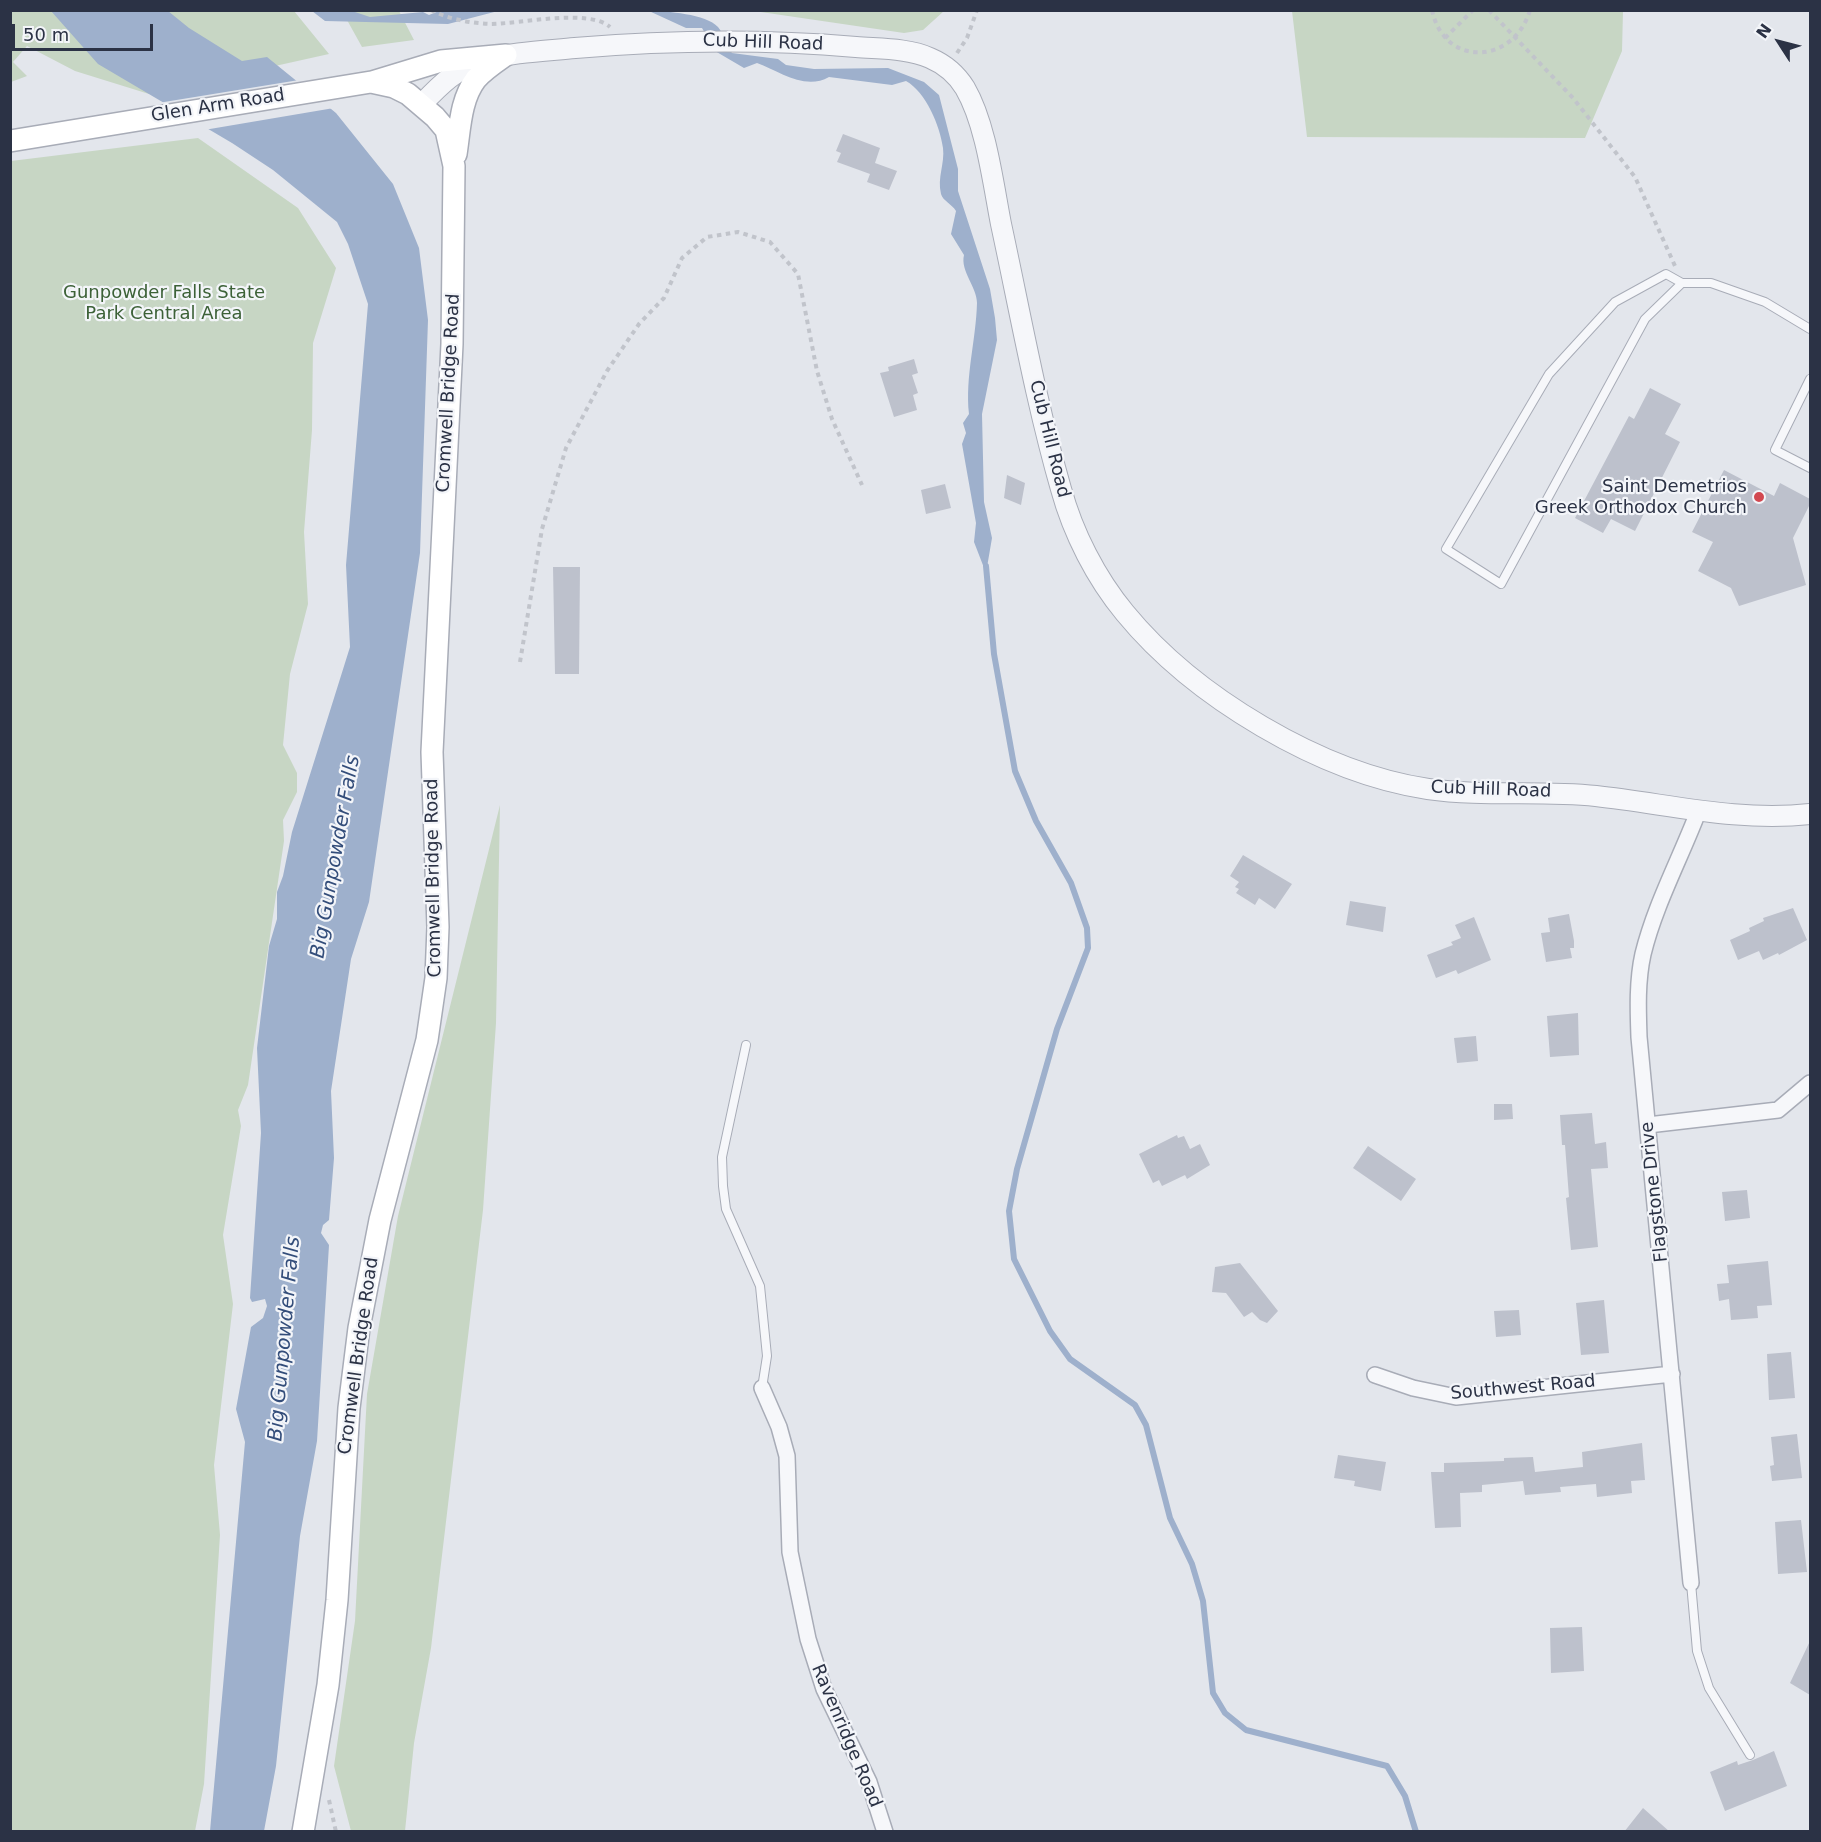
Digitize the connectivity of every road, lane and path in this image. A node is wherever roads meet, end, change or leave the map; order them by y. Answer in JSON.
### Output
{"nodes":[{"id":1,"x":431,"y":10,"type":"edge"},
{"id":2,"x":977,"y":10,"type":"edge"},
{"id":3,"x":1432,"y":10,"type":"edge"},
{"id":4,"x":1473,"y":10,"type":"edge"},
{"id":5,"x":1489,"y":10,"type":"edge"},
{"id":6,"x":1530,"y":10,"type":"edge"},
{"id":7,"x":1445,"y":38,"type":"junction"},
{"id":8,"x":1516,"y":38,"type":"junction"},
{"id":9,"x":628,"y":44,"type":"junction"},
{"id":10,"x":506,"y":55,"type":"junction"},
{"id":11,"x":947,"y":68,"type":"junction"},
{"id":12,"x":371,"y":82,"type":"junction"},
{"id":13,"x":422,"y":104,"type":"junction"},
{"id":14,"x":10,"y":141,"type":"edge"},
{"id":15,"x":454,"y":166,"type":"junction"},
{"id":16,"x":1682,"y":283,"type":"junction"},
{"id":17,"x":1810,"y":329,"type":"edge"},
{"id":18,"x":1810,"y":379,"type":"edge"},
{"id":19,"x":1810,"y":468,"type":"edge"},
{"id":20,"x":862,"y":485,"type":"dead end"},
{"id":21,"x":520,"y":662,"type":"dead end"},
{"id":22,"x":1698,"y":812,"type":"junction"},
{"id":23,"x":1810,"y":814,"type":"edge"},
{"id":24,"x":746,"y":1045,"type":"dead end"},
{"id":25,"x":1810,"y":1083,"type":"edge"},
{"id":26,"x":1648,"y":1125,"type":"junction"},
{"id":27,"x":1672,"y":1374,"type":"junction"},
{"id":28,"x":1376,"y":1375,"type":"dead end"},
{"id":29,"x":762,"y":1388,"type":"joint"},
{"id":30,"x":1690,"y":1582,"type":"joint"},
{"id":31,"x":1749,"y":1755,"type":"dead end"},
{"id":32,"x":303,"y":1832,"type":"edge"},
{"id":33,"x":885,"y":1832,"type":"edge"}],
"edges":[{"from":1,"to":9,"type":"path"},
{"from":2,"to":11,"type":"path"},
{"from":3,"to":7,"type":"path"},
{"from":4,"to":7,"type":"path"},
{"from":5,"to":8,"type":"path"},
{"from":6,"to":8,"type":"path"},
{"from":7,"to":8,"type":"path"},
{"from":8,"to":16,"type":"path"},
{"from":9,"to":10,"type":"street","name":"Cub Hill Road"},
{"from":9,"to":11,"type":"street","name":"Cub Hill Road"},
{"from":10,"to":12,"type":"main road"},
{"from":10,"to":13,"type":"street","name":"Cub Hill Road"},
{"from":10,"to":15,"type":"main road"},
{"from":11,"to":22,"type":"street","name":"Cub Hill Road"},
{"from":12,"to":13,"type":"main road","name":"Glen Arm Road"},
{"from":12,"to":14,"type":"main road","name":"Glen Arm Road"},
{"from":13,"to":15,"type":"main road","name":"Cromwell Bridge Road"},
{"from":15,"to":32,"type":"main road","name":"Cromwell Bridge Road"},
{"from":16,"to":16,"type":"lane"},
{"from":16,"to":17,"type":"lane"},
{"from":18,"to":19,"type":"lane"},
{"from":20,"to":21,"type":"path"},
{"from":22,"to":23,"type":"street","name":"Cub Hill Road"},
{"from":22,"to":26,"type":"street","name":"Flagstone Drive"},
{"from":24,"to":29,"type":"lane","name":"Ravenridge Road"},
{"from":25,"to":26,"type":"street"},
{"from":26,"to":27,"type":"street","name":"Flagstone Drive"},
{"from":27,"to":28,"type":"street","name":"Southwest Road"},
{"from":27,"to":30,"type":"street","name":"Flagstone Drive"},
{"from":29,"to":33,"type":"street","name":"Ravenridge Road"},
{"from":30,"to":31,"type":"lane"}]}
